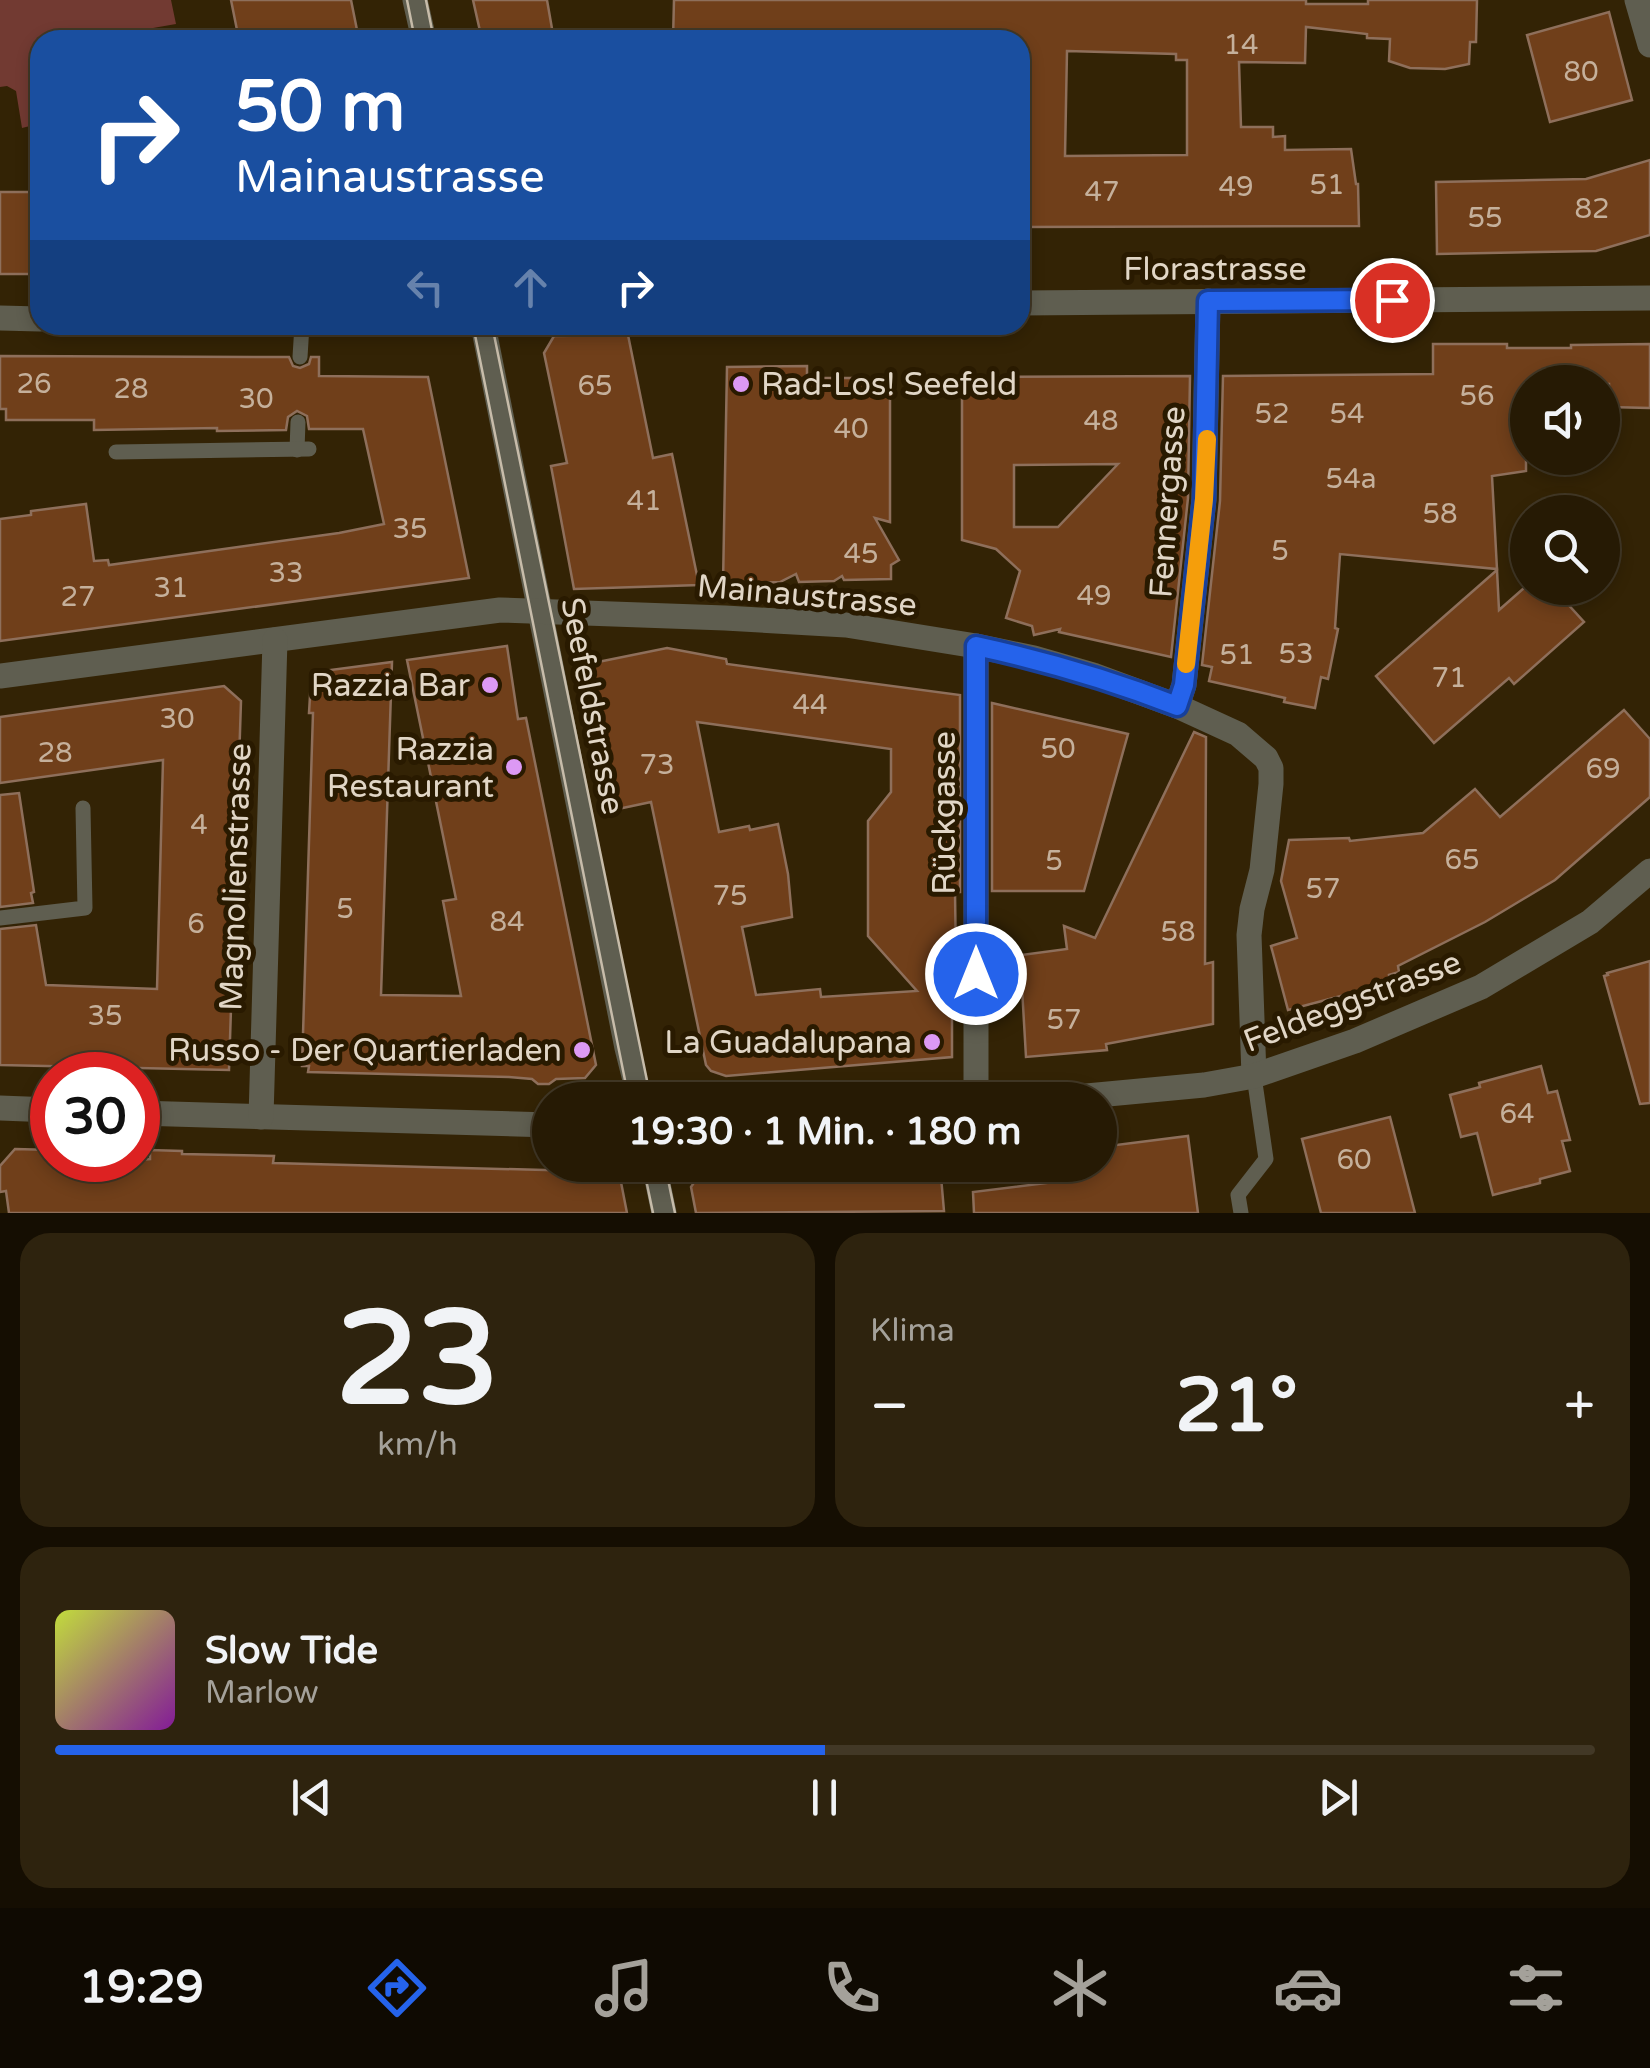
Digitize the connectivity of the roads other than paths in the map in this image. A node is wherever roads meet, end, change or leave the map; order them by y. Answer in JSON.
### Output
{"nodes":[{"id":1,"x":415,"y":0,"type":"edge"},
{"id":2,"x":1637,"y":0,"type":"edge"},
{"id":3,"x":422,"y":30,"type":"edge"},
{"id":4,"x":1650,"y":45,"type":"edge"},
{"id":5,"x":1650,"y":298,"type":"edge"},
{"id":6,"x":1208,"y":301,"type":"junction"},
{"id":7,"x":1030,"y":303,"type":"edge"},
{"id":8,"x":0,"y":318,"type":"edge"},
{"id":9,"x":30,"y":319,"type":"edge"},
{"id":10,"x":301,"y":335,"type":"edge"},
{"id":11,"x":485,"y":335,"type":"edge"},
{"id":12,"x":300,"y":357,"type":"dead end"},
{"id":13,"x":298,"y":422,"type":"dead end"},
{"id":14,"x":116,"y":452,"type":"dead end"},
{"id":15,"x":541,"y":612,"type":"junction"},
{"id":16,"x":275,"y":640,"type":"junction"},
{"id":17,"x":976,"y":646,"type":"junction"},
{"id":18,"x":0,"y":676,"type":"edge"},
{"id":19,"x":1177,"y":706,"type":"junction"},
{"id":20,"x":83,"y":808,"type":"dead end"},
{"id":21,"x":1650,"y":871,"type":"edge"},
{"id":22,"x":0,"y":918,"type":"edge"},
{"id":23,"x":1254,"y":1076,"type":"junction"},
{"id":24,"x":636,"y":1082,"type":"edge"},
{"id":25,"x":976,"y":1082,"type":"edge"},
{"id":26,"x":1117,"y":1094,"type":"edge"},
{"id":27,"x":0,"y":1108,"type":"edge"},
{"id":28,"x":30,"y":1109,"type":"edge"},
{"id":29,"x":160,"y":1113,"type":"edge"},
{"id":30,"x":261,"y":1116,"type":"junction"},
{"id":31,"x":532,"y":1124,"type":"edge"},
{"id":32,"x":658,"y":1182,"type":"edge"},
{"id":33,"x":664,"y":1213,"type":"edge"},
{"id":34,"x":1241,"y":1213,"type":"edge"}],
"edges":[{"from":1,"to":3,"type":"street"},
{"from":2,"to":4,"type":"street"},
{"from":5,"to":6,"type":"street","name":"Florastrasse"},
{"from":6,"to":7,"type":"street","name":"Florastrasse"},
{"from":6,"to":19,"type":"street","name":"Fennergasse"},
{"from":8,"to":9,"type":"street"},
{"from":10,"to":12,"type":"lane"},
{"from":11,"to":15,"type":"street","name":"Seefeldstrasse"},
{"from":13,"to":14,"type":"lane"},
{"from":15,"to":16,"type":"street","name":"Mainaustrasse"},
{"from":15,"to":17,"type":"street","name":"Mainaustrasse"},
{"from":15,"to":24,"type":"street","name":"Seefeldstrasse"},
{"from":16,"to":18,"type":"street","name":"Mainaustrasse"},
{"from":16,"to":30,"type":"street","name":"Magnolienstrasse"},
{"from":17,"to":19,"type":"street","name":"Mainaustrasse"},
{"from":17,"to":25,"type":"street","name":"Rückgasse"},
{"from":19,"to":23,"type":"street","name":"Mainaustrasse"},
{"from":20,"to":22,"type":"lane"},
{"from":21,"to":23,"type":"street","name":"Feldeggstrasse"},
{"from":23,"to":26,"type":"street","name":"Feldeggstrasse"},
{"from":23,"to":34,"type":"lane"},
{"from":27,"to":28,"type":"street"},
{"from":29,"to":30,"type":"street"},
{"from":30,"to":31,"type":"street"},
{"from":32,"to":33,"type":"street"}]}
